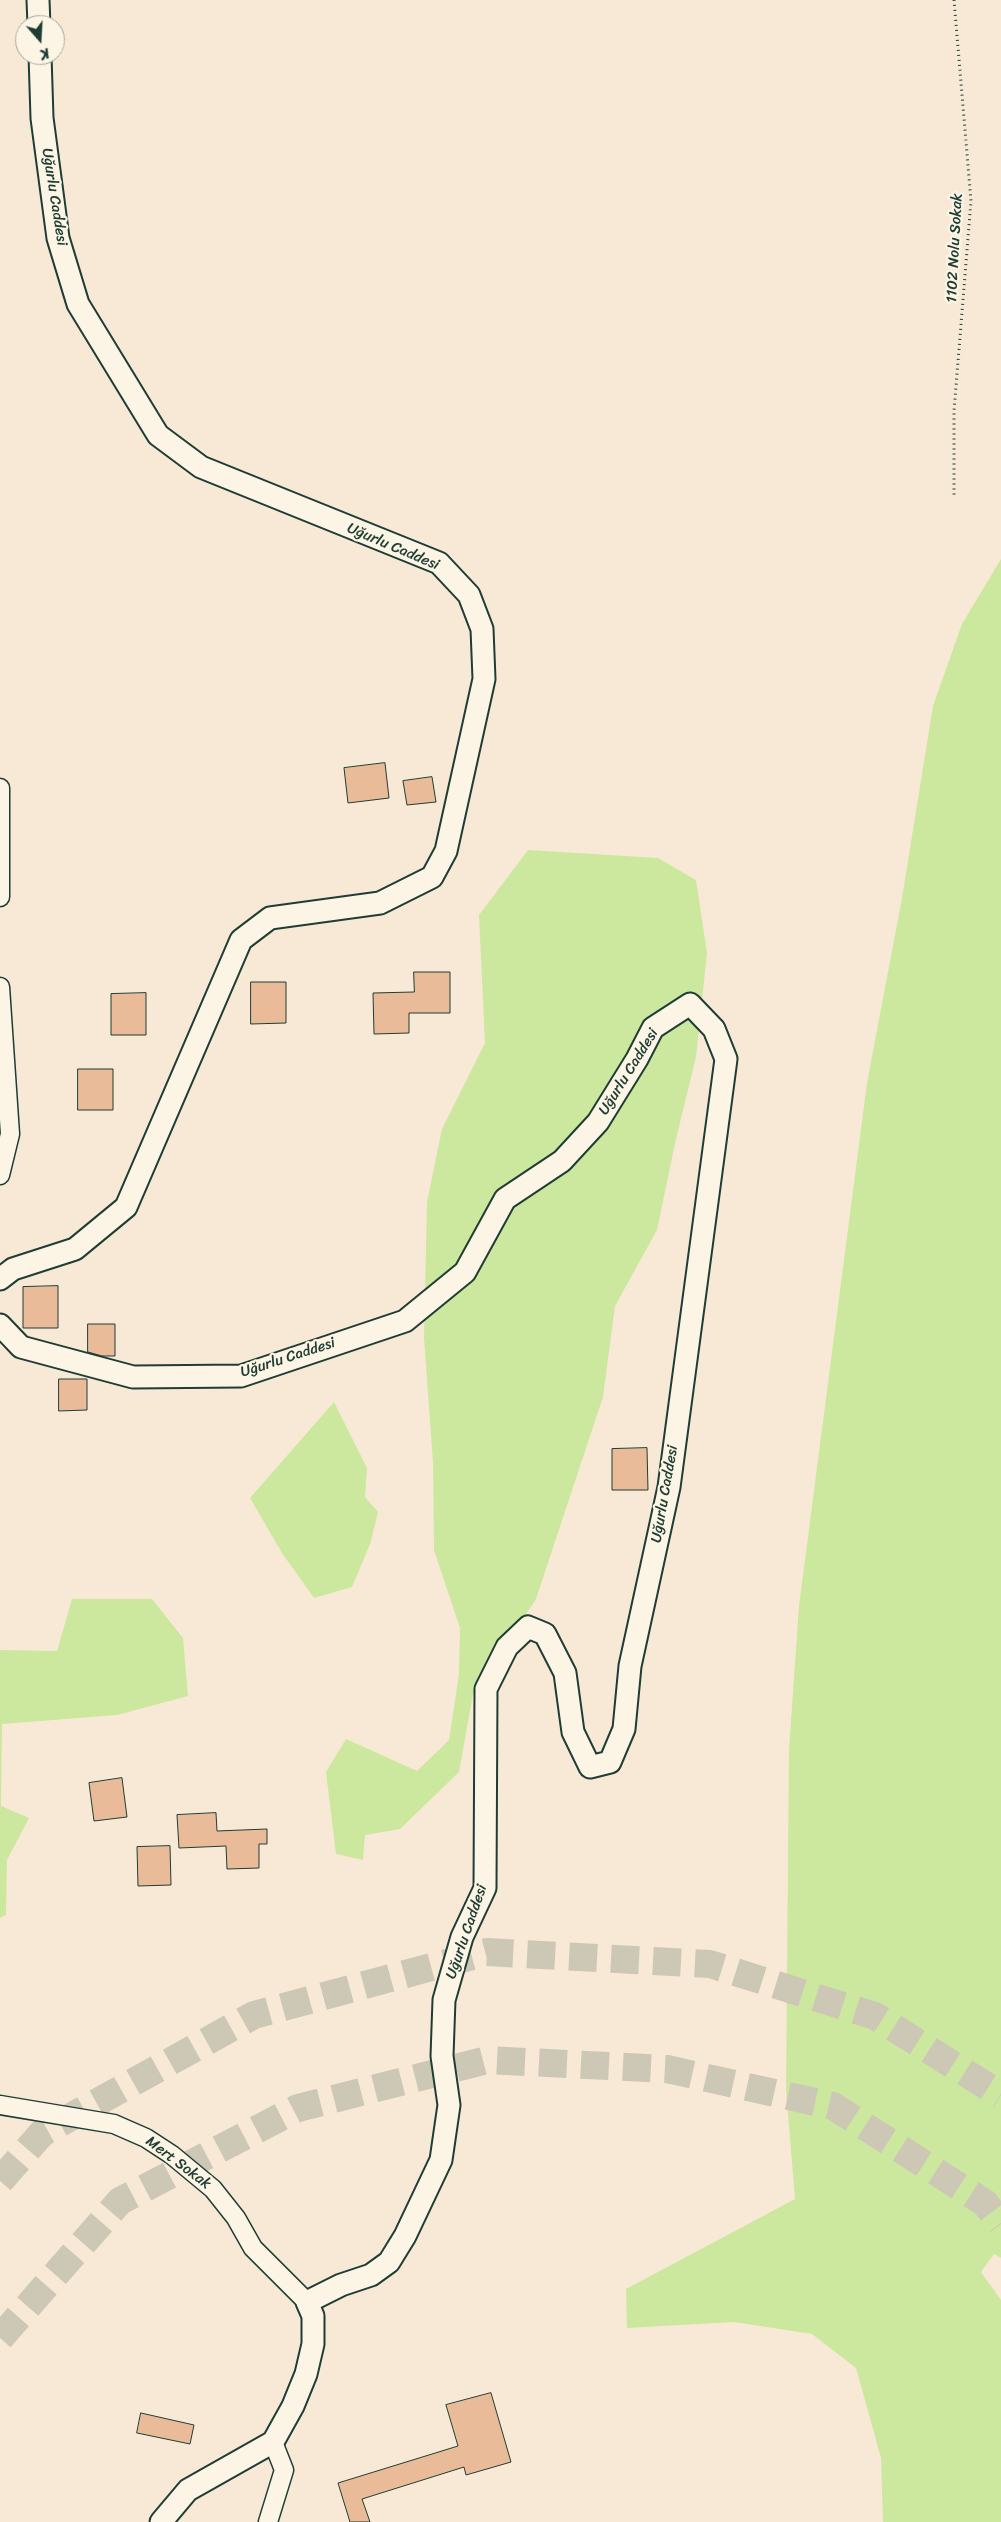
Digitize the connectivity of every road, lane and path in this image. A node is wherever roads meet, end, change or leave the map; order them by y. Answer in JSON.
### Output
{"nodes":[{"id":1,"x":38,"y":0,"type":"edge"},
{"id":2,"x":954,"y":0,"type":"edge"},
{"id":3,"x":39,"y":15,"type":"edge"},
{"id":4,"x":40,"y":65,"type":"edge"},
{"id":5,"x":954,"y":498,"type":"dead end"},
{"id":6,"x":0,"y":788,"type":"edge"},
{"id":7,"x":0,"y":897,"type":"edge"},
{"id":8,"x":0,"y":987,"type":"edge"},
{"id":9,"x":0,"y":1175,"type":"edge"},
{"id":10,"x":0,"y":1279,"type":"edge"},
{"id":11,"x":0,"y":1325,"type":"edge"},
{"id":12,"x":0,"y":2105,"type":"edge"},
{"id":13,"x":307,"y":2302,"type":"junction"},
{"id":14,"x":273,"y":2442,"type":"junction"},
{"id":15,"x":161,"y":2522,"type":"edge"},
{"id":16,"x":268,"y":2522,"type":"edge"}],
"edges":[{"from":1,"to":3,"type":"street"},
{"from":2,"to":5,"type":"path","name":"1102 Nolu Sokak"},
{"from":4,"to":10,"type":"street","name":"Uğurlu Caddesi"},
{"from":6,"to":7,"type":"street"},
{"from":8,"to":9,"type":"street"},
{"from":11,"to":13,"type":"street","name":"Uğurlu Caddesi"},
{"from":12,"to":13,"type":"street","name":"Mert Sokak"},
{"from":13,"to":14,"type":"street"},
{"from":14,"to":15,"type":"street"},
{"from":14,"to":16,"type":"street"}]}
